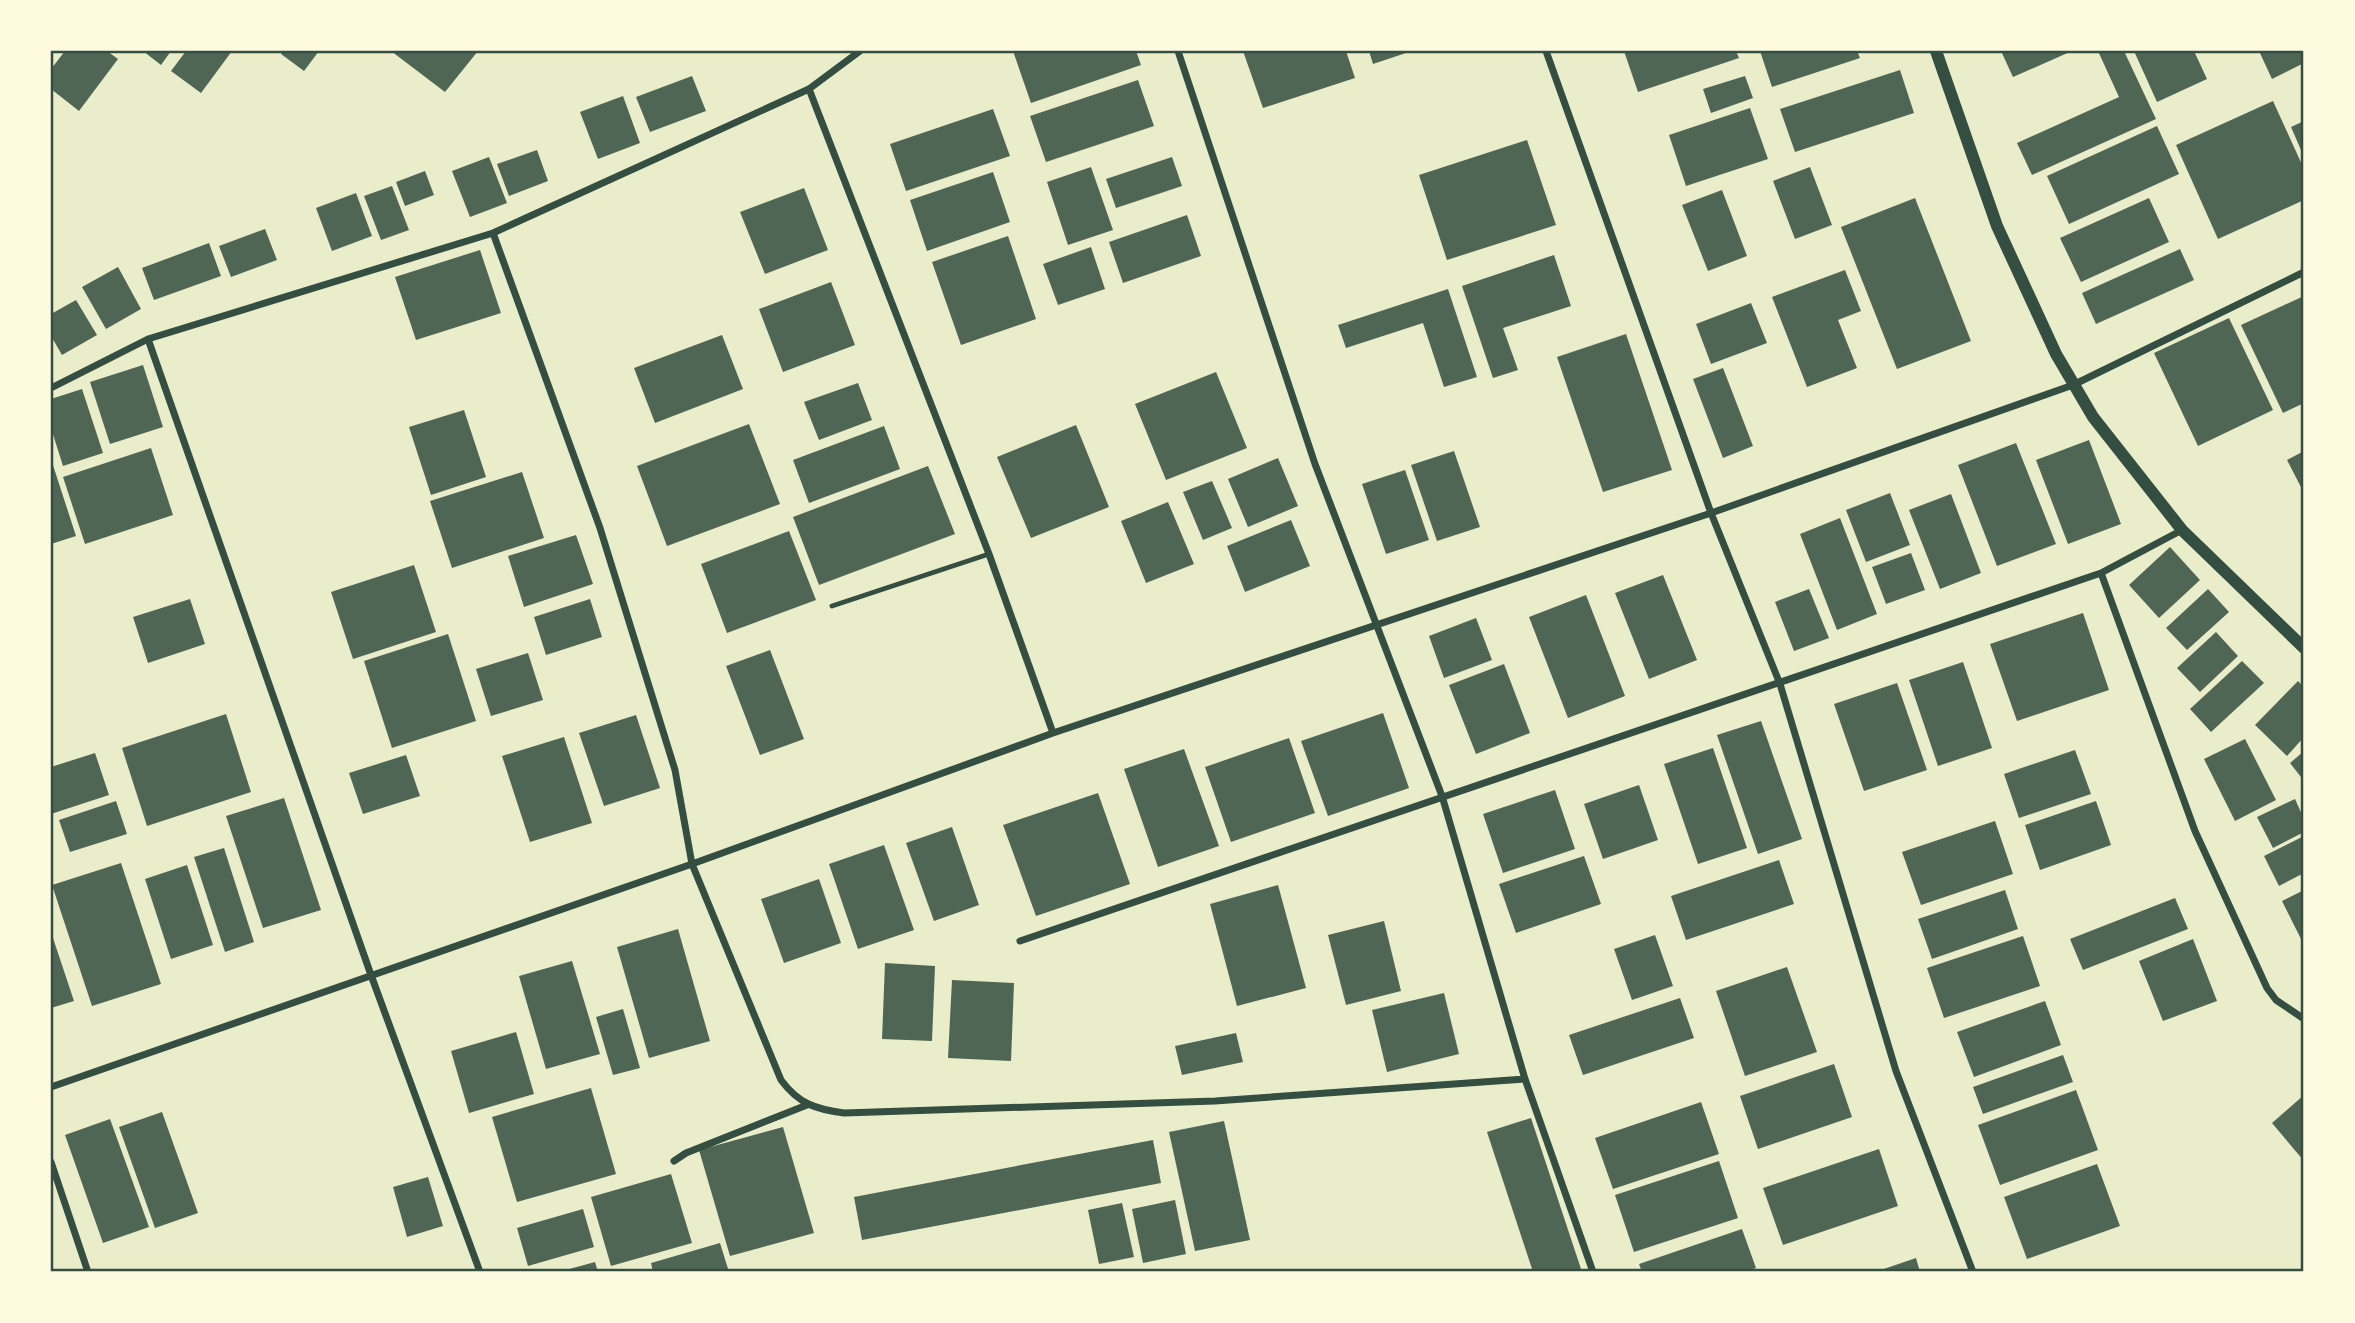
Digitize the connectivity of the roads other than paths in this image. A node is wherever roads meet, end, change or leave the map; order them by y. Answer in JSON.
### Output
{"nodes":[{"id":1,"x":860,"y":51,"type":"edge"},
{"id":2,"x":1178,"y":51,"type":"edge"},
{"id":3,"x":1546,"y":51,"type":"edge"},
{"id":4,"x":1936,"y":51,"type":"edge"},
{"id":5,"x":809,"y":89,"type":"junction"},
{"id":6,"x":493,"y":233,"type":"junction"},
{"id":7,"x":2304,"y":272,"type":"edge"},
{"id":8,"x":148,"y":339,"type":"junction"},
{"id":9,"x":2074,"y":384,"type":"junction"},
{"id":10,"x":51,"y":388,"type":"edge"},
{"id":11,"x":1711,"y":513,"type":"junction"},
{"id":12,"x":2182,"y":530,"type":"junction"},
{"id":13,"x":989,"y":554,"type":"junction"},
{"id":14,"x":2101,"y":573,"type":"junction"},
{"id":15,"x":832,"y":606,"type":"dead end"},
{"id":16,"x":1376,"y":625,"type":"junction"},
{"id":17,"x":2304,"y":648,"type":"edge"},
{"id":18,"x":1780,"y":684,"type":"junction"},
{"id":19,"x":1053,"y":733,"type":"junction"},
{"id":20,"x":1442,"y":796,"type":"junction"},
{"id":21,"x":692,"y":864,"type":"junction"},
{"id":22,"x":1020,"y":941,"type":"dead end"},
{"id":23,"x":371,"y":975,"type":"junction"},
{"id":24,"x":2304,"y":1019,"type":"edge"},
{"id":25,"x":1525,"y":1079,"type":"junction"},
{"id":26,"x":51,"y":1087,"type":"edge"},
{"id":27,"x":807,"y":1105,"type":"junction"},
{"id":28,"x":51,"y":1161,"type":"edge"},
{"id":29,"x":674,"y":1161,"type":"dead end"},
{"id":30,"x":88,"y":1272,"type":"edge"},
{"id":31,"x":480,"y":1272,"type":"edge"},
{"id":32,"x":1593,"y":1272,"type":"edge"},
{"id":33,"x":1973,"y":1272,"type":"edge"}],
"edges":[{"from":1,"to":5,"type":"street"},
{"from":2,"to":16,"type":"street"},
{"from":3,"to":11,"type":"street"},
{"from":4,"to":9,"type":"street"},
{"from":5,"to":6,"type":"street"},
{"from":5,"to":13,"type":"street"},
{"from":6,"to":8,"type":"street"},
{"from":6,"to":21,"type":"street"},
{"from":7,"to":9,"type":"street"},
{"from":8,"to":10,"type":"street"},
{"from":8,"to":23,"type":"street"},
{"from":9,"to":11,"type":"street"},
{"from":9,"to":12,"type":"street"},
{"from":11,"to":16,"type":"street"},
{"from":11,"to":18,"type":"street"},
{"from":12,"to":14,"type":"street"},
{"from":12,"to":17,"type":"street"},
{"from":13,"to":15,"type":"lane"},
{"from":13,"to":19,"type":"street"},
{"from":14,"to":18,"type":"street"},
{"from":14,"to":24,"type":"street"},
{"from":16,"to":19,"type":"street"},
{"from":16,"to":20,"type":"street"},
{"from":18,"to":20,"type":"street"},
{"from":18,"to":33,"type":"street"},
{"from":19,"to":21,"type":"street"},
{"from":20,"to":22,"type":"street"},
{"from":20,"to":25,"type":"street"},
{"from":21,"to":23,"type":"street"},
{"from":21,"to":27,"type":"street"},
{"from":23,"to":26,"type":"street"},
{"from":23,"to":31,"type":"street"},
{"from":25,"to":27,"type":"street"},
{"from":25,"to":32,"type":"street"},
{"from":27,"to":29,"type":"street"},
{"from":28,"to":30,"type":"street"}]}
